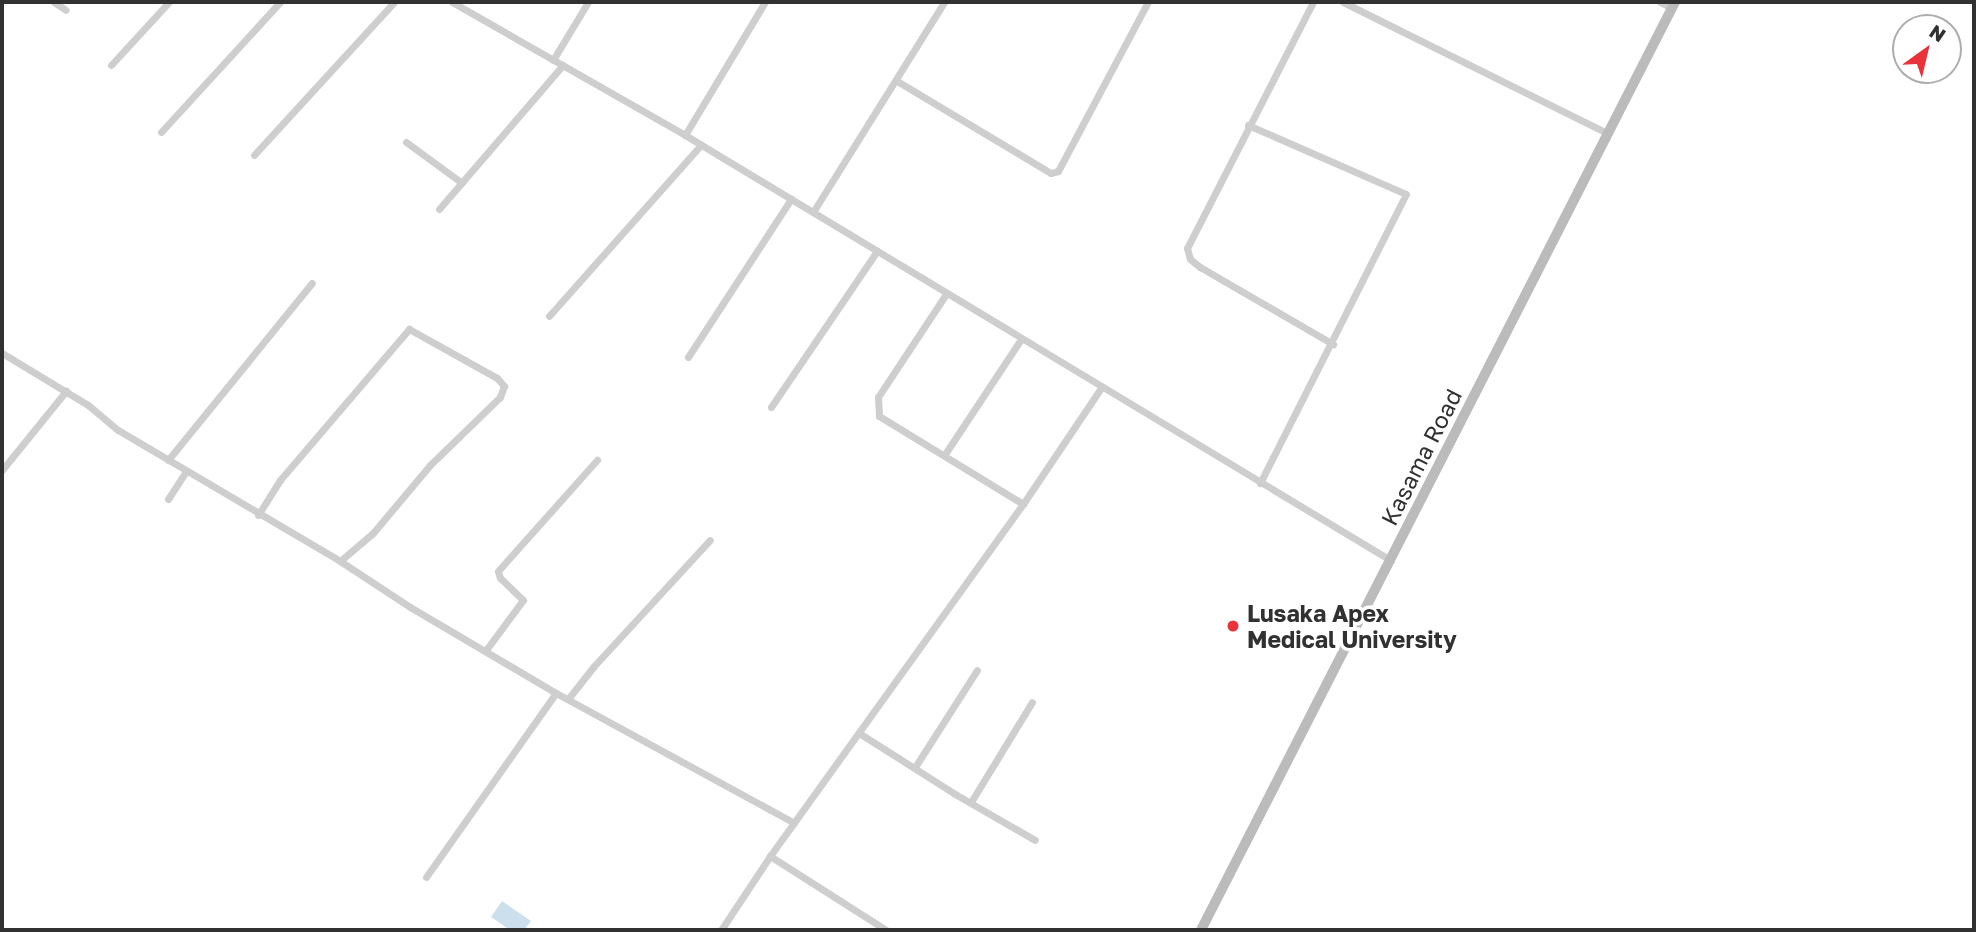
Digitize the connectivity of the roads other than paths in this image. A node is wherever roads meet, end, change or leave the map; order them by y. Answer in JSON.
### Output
{"nodes":[{"id":1,"x":54,"y":2,"type":"edge"},
{"id":2,"x":169,"y":2,"type":"edge"},
{"id":3,"x":280,"y":2,"type":"edge"},
{"id":4,"x":394,"y":2,"type":"edge"},
{"id":5,"x":452,"y":2,"type":"edge"},
{"id":6,"x":588,"y":2,"type":"edge"},
{"id":7,"x":765,"y":2,"type":"edge"},
{"id":8,"x":944,"y":2,"type":"edge"},
{"id":9,"x":1148,"y":2,"type":"edge"},
{"id":10,"x":1313,"y":2,"type":"edge"},
{"id":11,"x":1343,"y":2,"type":"edge"},
{"id":12,"x":1660,"y":2,"type":"edge"},
{"id":13,"x":1674,"y":5,"type":"edge"},
{"id":14,"x":66,"y":10,"type":"dead end"},
{"id":15,"x":553,"y":60,"type":"junction"},
{"id":16,"x":111,"y":65,"type":"dead end"},
{"id":17,"x":564,"y":65,"type":"junction"},
{"id":18,"x":897,"y":80,"type":"junction"},
{"id":19,"x":1248,"y":125,"type":"junction"},
{"id":20,"x":162,"y":132,"type":"dead end"},
{"id":21,"x":1607,"y":133,"type":"junction"},
{"id":22,"x":685,"y":135,"type":"junction"},
{"id":23,"x":407,"y":142,"type":"dead end"},
{"id":24,"x":701,"y":145,"type":"junction"},
{"id":25,"x":254,"y":155,"type":"dead end"},
{"id":26,"x":462,"y":183,"type":"junction"},
{"id":27,"x":791,"y":200,"type":"junction"},
{"id":28,"x":439,"y":209,"type":"dead end"},
{"id":29,"x":813,"y":212,"type":"junction"},
{"id":30,"x":877,"y":251,"type":"junction"},
{"id":31,"x":312,"y":284,"type":"dead end"},
{"id":32,"x":946,"y":294,"type":"junction"},
{"id":33,"x":549,"y":316,"type":"dead end"},
{"id":34,"x":1021,"y":339,"type":"junction"},
{"id":35,"x":1333,"y":344,"type":"junction"},
{"id":36,"x":2,"y":353,"type":"edge"},
{"id":37,"x":688,"y":357,"type":"dead end"},
{"id":38,"x":1101,"y":388,"type":"junction"},
{"id":39,"x":66,"y":391,"type":"junction"},
{"id":40,"x":771,"y":407,"type":"dead end"},
{"id":41,"x":945,"y":454,"type":"junction"},
{"id":42,"x":168,"y":460,"type":"junction"},
{"id":43,"x":597,"y":460,"type":"dead end"},
{"id":44,"x":2,"y":470,"type":"edge"},
{"id":45,"x":186,"y":471,"type":"junction"},
{"id":46,"x":1260,"y":483,"type":"junction"},
{"id":47,"x":168,"y":499,"type":"dead end"},
{"id":48,"x":1023,"y":504,"type":"junction"},
{"id":49,"x":258,"y":515,"type":"junction"},
{"id":50,"x":710,"y":540,"type":"dead end"},
{"id":51,"x":1390,"y":560,"type":"junction"},
{"id":52,"x":340,"y":561,"type":"junction"},
{"id":53,"x":486,"y":650,"type":"junction"},
{"id":54,"x":977,"y":670,"type":"dead end"},
{"id":55,"x":556,"y":693,"type":"junction"},
{"id":56,"x":568,"y":699,"type":"junction"},
{"id":57,"x":1032,"y":702,"type":"dead end"},
{"id":58,"x":859,"y":733,"type":"junction"},
{"id":59,"x":915,"y":767,"type":"junction"},
{"id":60,"x":971,"y":802,"type":"junction"},
{"id":61,"x":794,"y":823,"type":"junction"},
{"id":62,"x":1035,"y":839,"type":"dead end"},
{"id":63,"x":769,"y":856,"type":"junction"},
{"id":64,"x":426,"y":877,"type":"dead end"},
{"id":65,"x":721,"y":930,"type":"edge"},
{"id":66,"x":886,"y":930,"type":"edge"},
{"id":67,"x":1201,"y":930,"type":"edge"}],
"edges":[{"from":1,"to":14,"type":"street"},
{"from":2,"to":16,"type":"street"},
{"from":3,"to":20,"type":"street"},
{"from":4,"to":25,"type":"street"},
{"from":5,"to":15,"type":"street"},
{"from":6,"to":15,"type":"street"},
{"from":7,"to":22,"type":"street"},
{"from":8,"to":18,"type":"street"},
{"from":9,"to":18,"type":"street"},
{"from":10,"to":19,"type":"street"},
{"from":11,"to":21,"type":"street"},
{"from":12,"to":13,"type":"street"},
{"from":13,"to":21,"type":"street","name":"Kasama Road"},
{"from":15,"to":17,"type":"street"},
{"from":17,"to":22,"type":"street"},
{"from":17,"to":26,"type":"street"},
{"from":18,"to":29,"type":"street"},
{"from":19,"to":35,"type":"street"},
{"from":19,"to":35,"type":"street"},
{"from":21,"to":51,"type":"street","name":"Kasama Road"},
{"from":22,"to":24,"type":"street"},
{"from":23,"to":26,"type":"street"},
{"from":24,"to":27,"type":"street"},
{"from":24,"to":33,"type":"street"},
{"from":26,"to":28,"type":"street"},
{"from":27,"to":29,"type":"street"},
{"from":27,"to":37,"type":"street"},
{"from":29,"to":30,"type":"street"},
{"from":30,"to":32,"type":"street"},
{"from":30,"to":40,"type":"street"},
{"from":31,"to":42,"type":"street"},
{"from":32,"to":34,"type":"street"},
{"from":32,"to":41,"type":"street"},
{"from":34,"to":38,"type":"street"},
{"from":34,"to":41,"type":"street"},
{"from":35,"to":46,"type":"street"},
{"from":36,"to":39,"type":"street"},
{"from":38,"to":46,"type":"street"},
{"from":38,"to":48,"type":"street"},
{"from":39,"to":42,"type":"street"},
{"from":39,"to":44,"type":"street"},
{"from":41,"to":48,"type":"street"},
{"from":42,"to":45,"type":"street"},
{"from":43,"to":53,"type":"street"},
{"from":45,"to":47,"type":"street"},
{"from":45,"to":49,"type":"street"},
{"from":46,"to":51,"type":"street"},
{"from":48,"to":58,"type":"street"},
{"from":49,"to":52,"type":"street"},
{"from":49,"to":52,"type":"street"},
{"from":50,"to":56,"type":"street"},
{"from":51,"to":67,"type":"street","name":"Kasama Road"},
{"from":52,"to":53,"type":"street"},
{"from":53,"to":55,"type":"street"},
{"from":54,"to":59,"type":"street"},
{"from":55,"to":56,"type":"street"},
{"from":55,"to":64,"type":"street"},
{"from":56,"to":61,"type":"street"},
{"from":57,"to":60,"type":"street"},
{"from":58,"to":59,"type":"street"},
{"from":58,"to":61,"type":"street"},
{"from":59,"to":60,"type":"street"},
{"from":60,"to":62,"type":"street"},
{"from":61,"to":63,"type":"street"},
{"from":63,"to":65,"type":"street"},
{"from":63,"to":66,"type":"street"}]}
